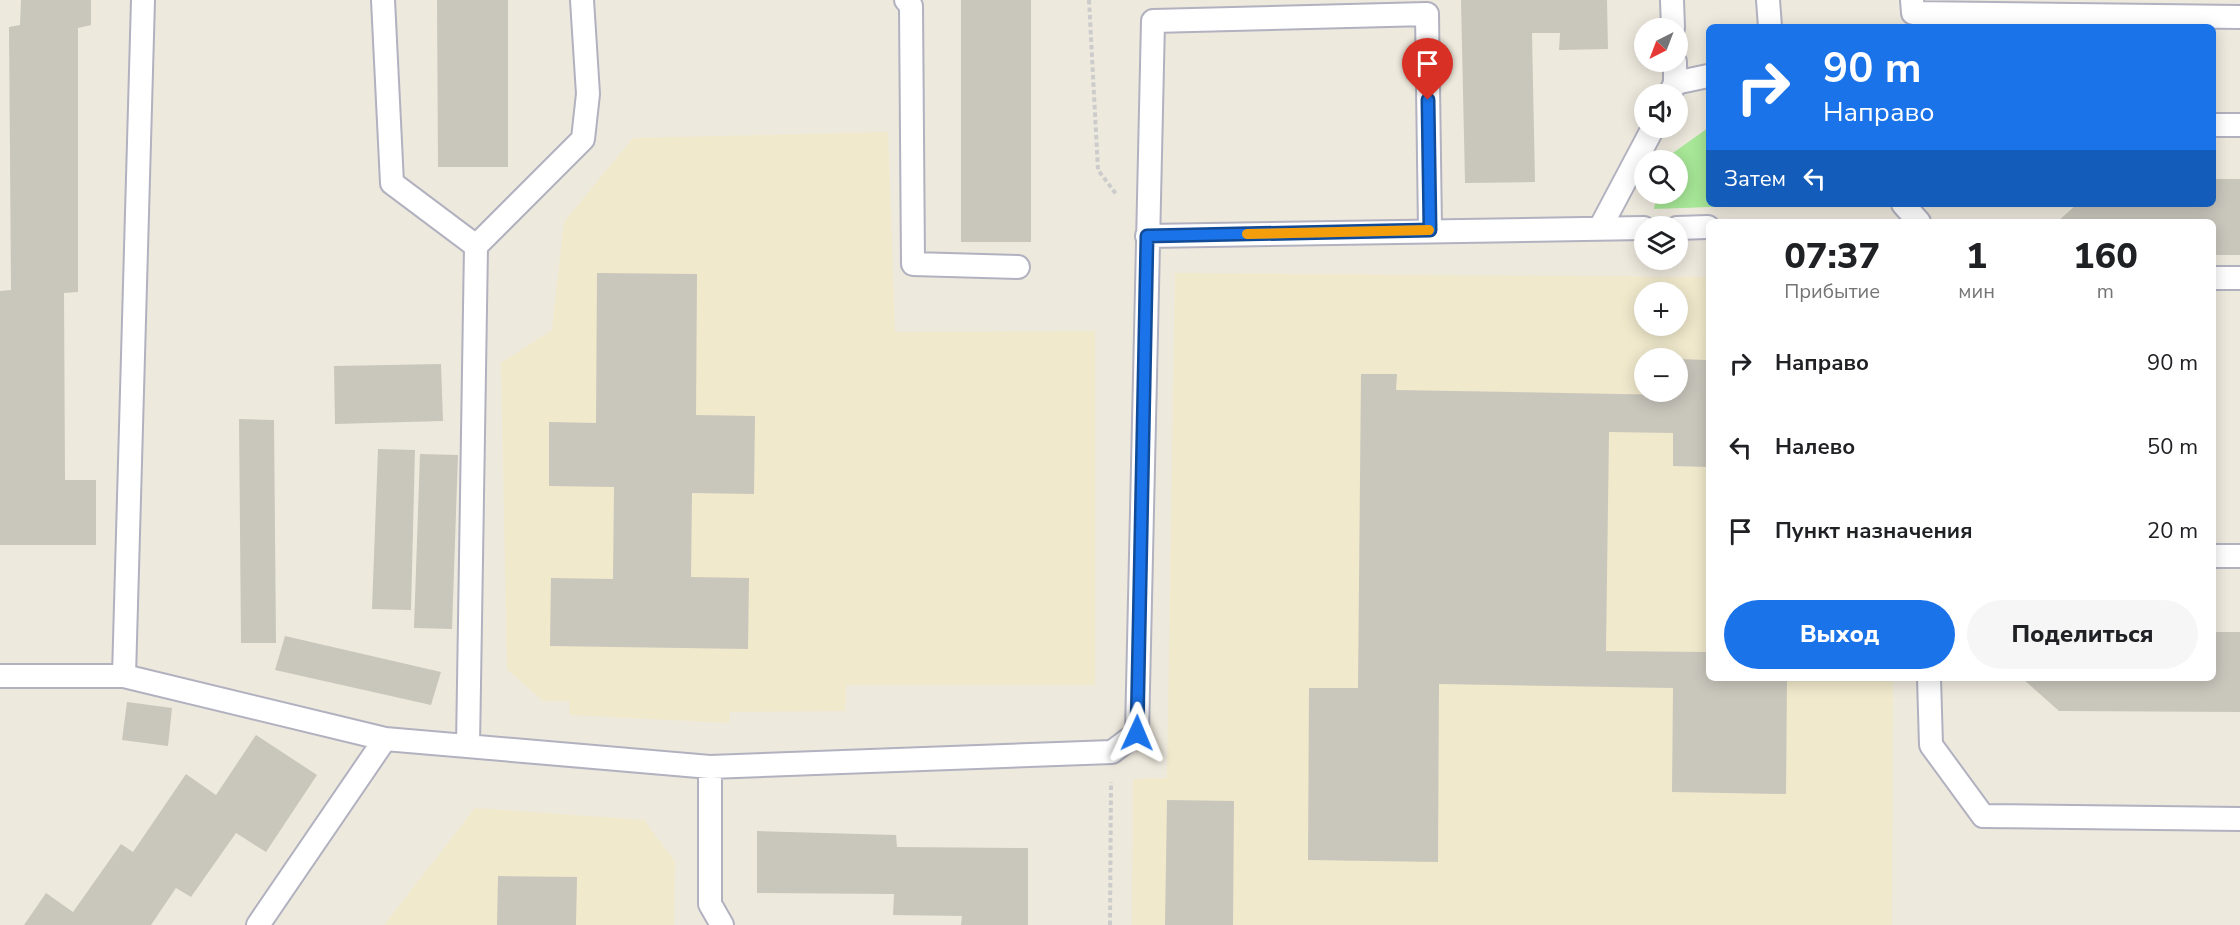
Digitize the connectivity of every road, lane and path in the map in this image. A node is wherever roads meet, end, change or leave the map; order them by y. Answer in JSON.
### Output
{"nodes":[{"id":1,"x":143,"y":0,"type":"edge"},
{"id":2,"x":383,"y":0,"type":"edge"},
{"id":3,"x":582,"y":0,"type":"edge"},
{"id":4,"x":906,"y":0,"type":"edge"},
{"id":5,"x":1089,"y":0,"type":"edge"},
{"id":6,"x":1672,"y":0,"type":"edge"},
{"id":7,"x":1767,"y":0,"type":"edge"},
{"id":8,"x":1912,"y":0,"type":"edge"},
{"id":9,"x":2240,"y":17,"type":"edge"},
{"id":10,"x":1673,"y":18,"type":"edge"},
{"id":11,"x":1770,"y":24,"type":"edge"},
{"id":12,"x":1706,"y":76,"type":"edge"},
{"id":13,"x":1673,"y":80,"type":"edge"},
{"id":14,"x":2216,"y":125,"type":"edge"},
{"id":15,"x":2240,"y":125,"type":"edge"},
{"id":16,"x":1648,"y":138,"type":"edge"},
{"id":17,"x":1906,"y":207,"type":"edge"},
{"id":18,"x":1916,"y":219,"type":"edge"},
{"id":19,"x":1706,"y":227,"type":"edge"},
{"id":20,"x":1600,"y":228,"type":"junction"},
{"id":21,"x":1634,"y":228,"type":"edge"},
{"id":22,"x":1688,"y":228,"type":"edge"},
{"id":23,"x":1430,"y":230,"type":"junction"},
{"id":24,"x":1147,"y":236,"type":"junction"},
{"id":25,"x":476,"y":246,"type":"junction"},
{"id":26,"x":1018,"y":267,"type":"dead end"},
{"id":27,"x":2216,"y":278,"type":"edge"},
{"id":28,"x":2240,"y":278,"type":"edge"},
{"id":29,"x":2216,"y":556,"type":"edge"},
{"id":30,"x":2240,"y":556,"type":"edge"},
{"id":31,"x":0,"y":676,"type":"edge"},
{"id":32,"x":124,"y":676,"type":"junction"},
{"id":33,"x":1929,"y":681,"type":"edge"},
{"id":34,"x":384,"y":739,"type":"junction"},
{"id":35,"x":468,"y":746,"type":"junction"},
{"id":36,"x":1112,"y":752,"type":"junction"},
{"id":37,"x":710,"y":767,"type":"junction"},
{"id":38,"x":2240,"y":819,"type":"edge"},
{"id":39,"x":258,"y":925,"type":"edge"},
{"id":40,"x":722,"y":925,"type":"edge"},
{"id":41,"x":1110,"y":925,"type":"edge"}],
"edges":[{"from":1,"to":32,"type":"lane"},
{"from":2,"to":25,"type":"lane"},
{"from":3,"to":25,"type":"lane"},
{"from":4,"to":26,"type":"lane"},
{"from":5,"to":24,"type":"path"},
{"from":6,"to":10,"type":"lane"},
{"from":7,"to":11,"type":"lane"},
{"from":8,"to":9,"type":"lane"},
{"from":12,"to":13,"type":"lane"},
{"from":14,"to":15,"type":"lane"},
{"from":16,"to":20,"type":"lane"},
{"from":17,"to":18,"type":"lane"},
{"from":19,"to":22,"type":"lane"},
{"from":20,"to":21,"type":"lane"},
{"from":20,"to":23,"type":"lane"},
{"from":23,"to":24,"type":"lane"},
{"from":23,"to":24,"type":"lane"},
{"from":24,"to":36,"type":"lane"},
{"from":25,"to":35,"type":"lane"},
{"from":27,"to":28,"type":"lane"},
{"from":29,"to":30,"type":"lane"},
{"from":31,"to":32,"type":"lane"},
{"from":32,"to":34,"type":"lane"},
{"from":33,"to":38,"type":"lane"},
{"from":34,"to":35,"type":"lane"},
{"from":34,"to":39,"type":"lane"},
{"from":35,"to":37,"type":"lane"},
{"from":36,"to":37,"type":"lane"},
{"from":36,"to":41,"type":"path"},
{"from":37,"to":40,"type":"lane"}]}
